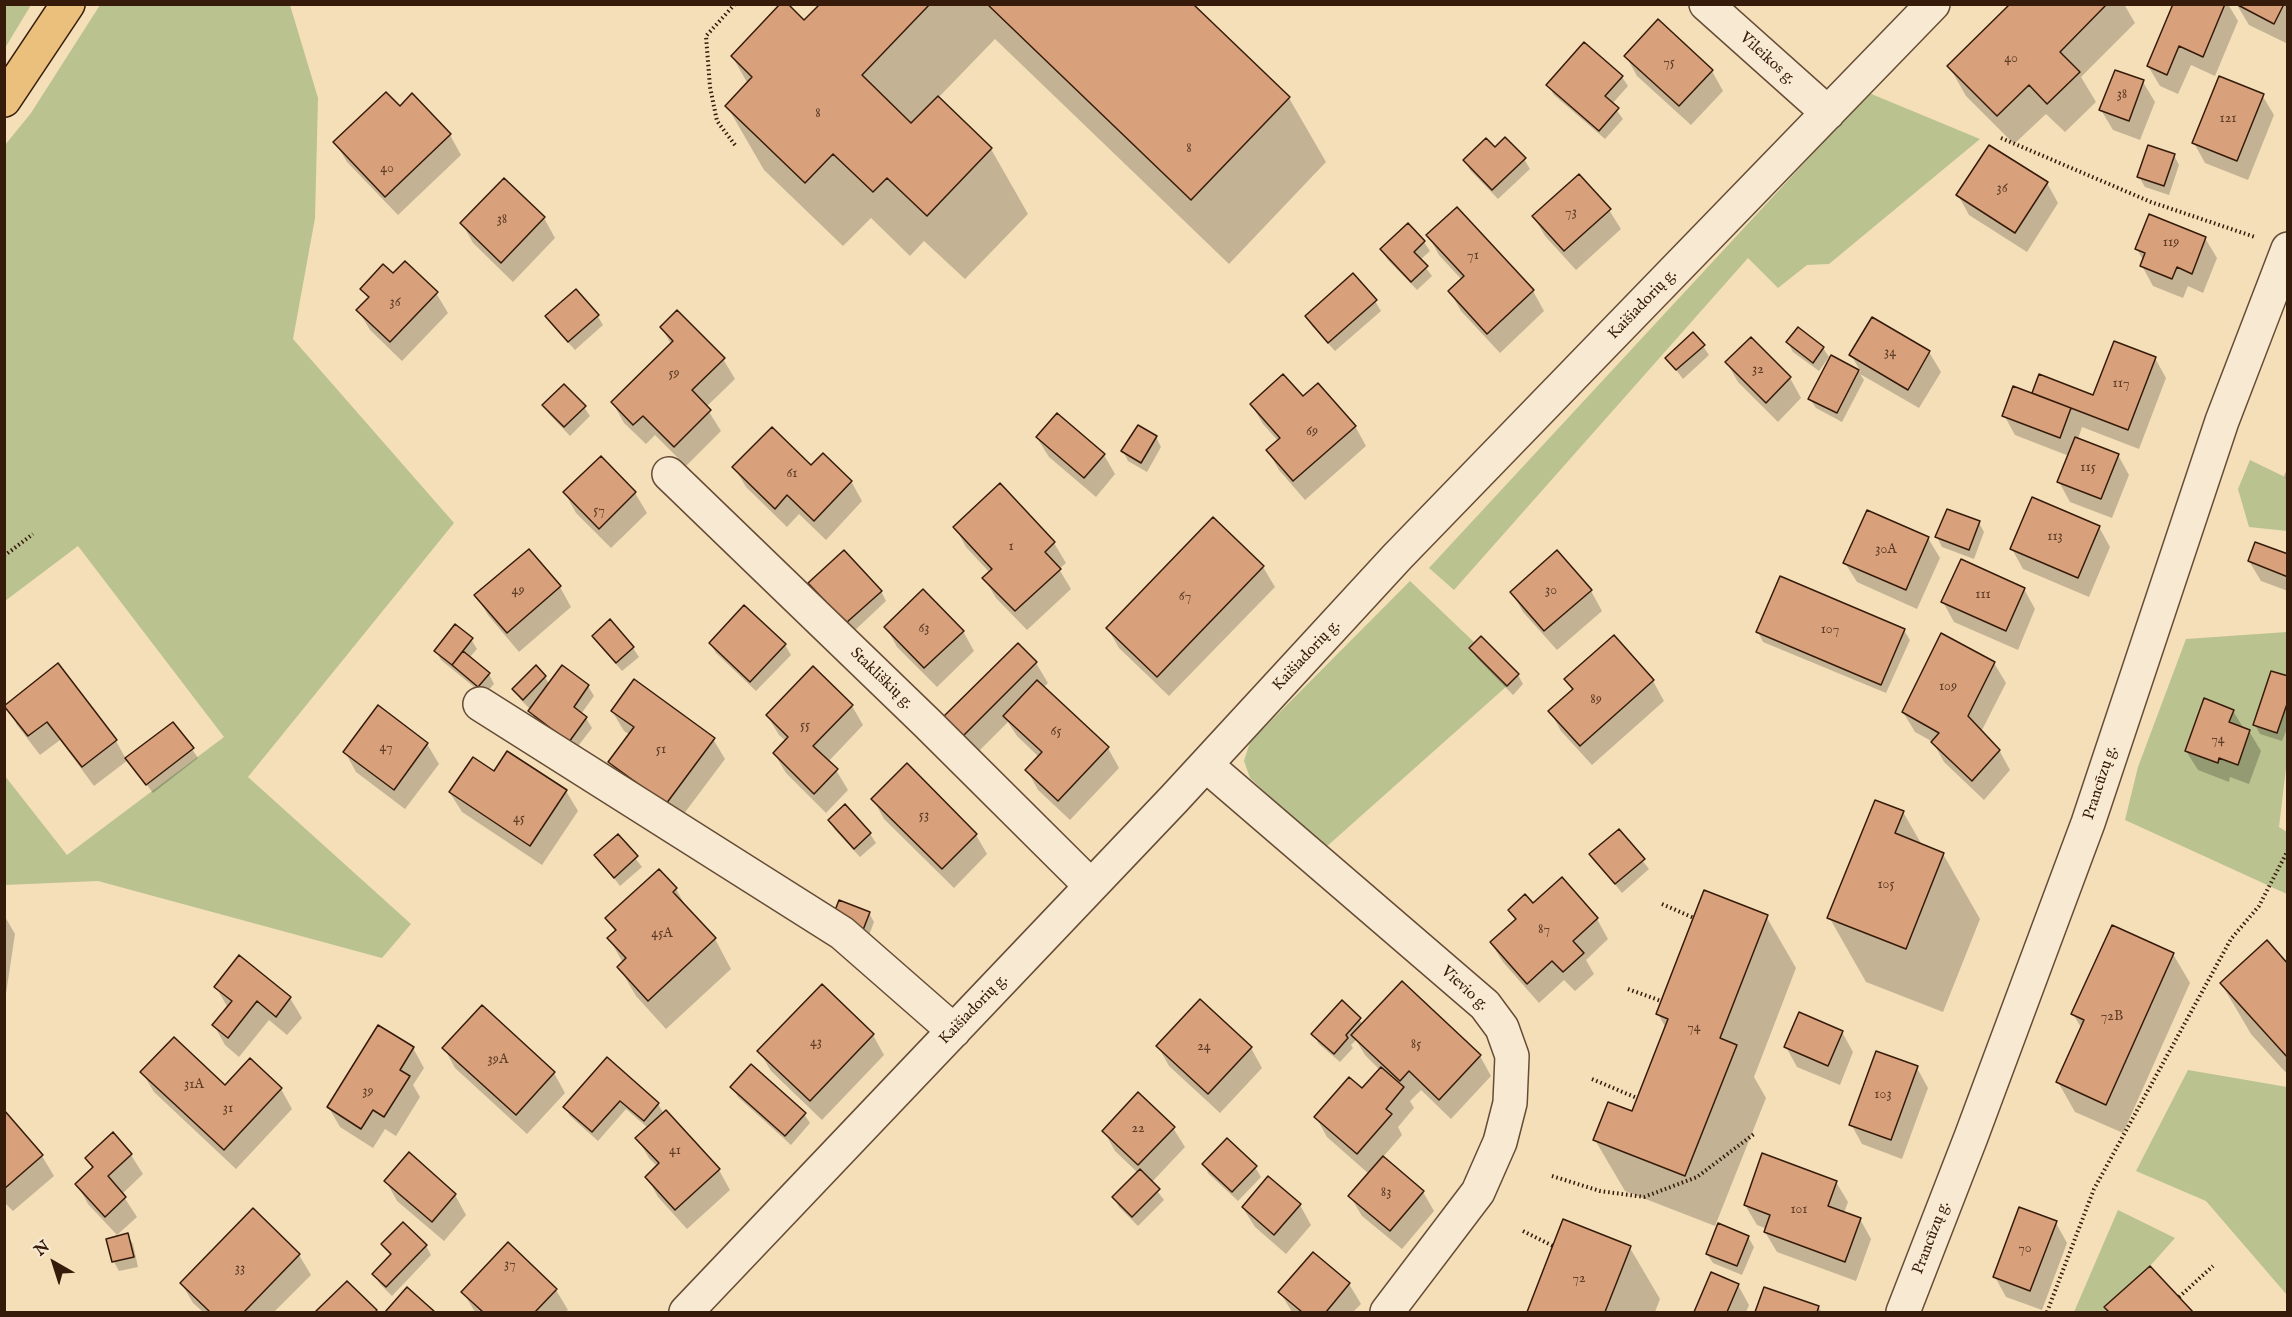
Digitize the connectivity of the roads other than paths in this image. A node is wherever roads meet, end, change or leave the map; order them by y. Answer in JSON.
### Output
{"nodes":[{"id":1,"x":68,"y":4,"type":"edge"},
{"id":2,"x":1706,"y":4,"type":"edge"},
{"id":3,"x":1933,"y":4,"type":"edge"},
{"id":4,"x":4,"y":100,"type":"edge"},
{"id":5,"x":1828,"y":113,"type":"junction"},
{"id":6,"x":2276,"y":245,"type":"edge"},
{"id":7,"x":669,"y":474,"type":"dead end"},
{"id":8,"x":480,"y":704,"type":"dead end"},
{"id":9,"x":1206,"y":765,"type":"junction"},
{"id":10,"x":1091,"y":886,"type":"junction"},
{"id":11,"x":954,"y":1031,"type":"junction"},
{"id":12,"x":686,"y":1312,"type":"edge"},
{"id":13,"x":1387,"y":1312,"type":"edge"},
{"id":14,"x":1903,"y":1312,"type":"edge"}],
"edges":[{"from":1,"to":4,"type":"main road"},
{"from":2,"to":5,"type":"street","name":"Vileikos g."},
{"from":3,"to":5,"type":"street","name":"Kaišiadorių g."},
{"from":5,"to":9,"type":"street","name":"Kaišiadorių g."},
{"from":6,"to":14,"type":"street","name":"Prancūzų g."},
{"from":7,"to":10,"type":"street","name":"Stakliškių g."},
{"from":8,"to":11,"type":"street"},
{"from":9,"to":10,"type":"street","name":"Kaišiadorių g."},
{"from":9,"to":13,"type":"street","name":"Vievio g."},
{"from":10,"to":11,"type":"street","name":"Kaišiadorių g."},
{"from":11,"to":12,"type":"street","name":"Kaišiadorių g."}]}
